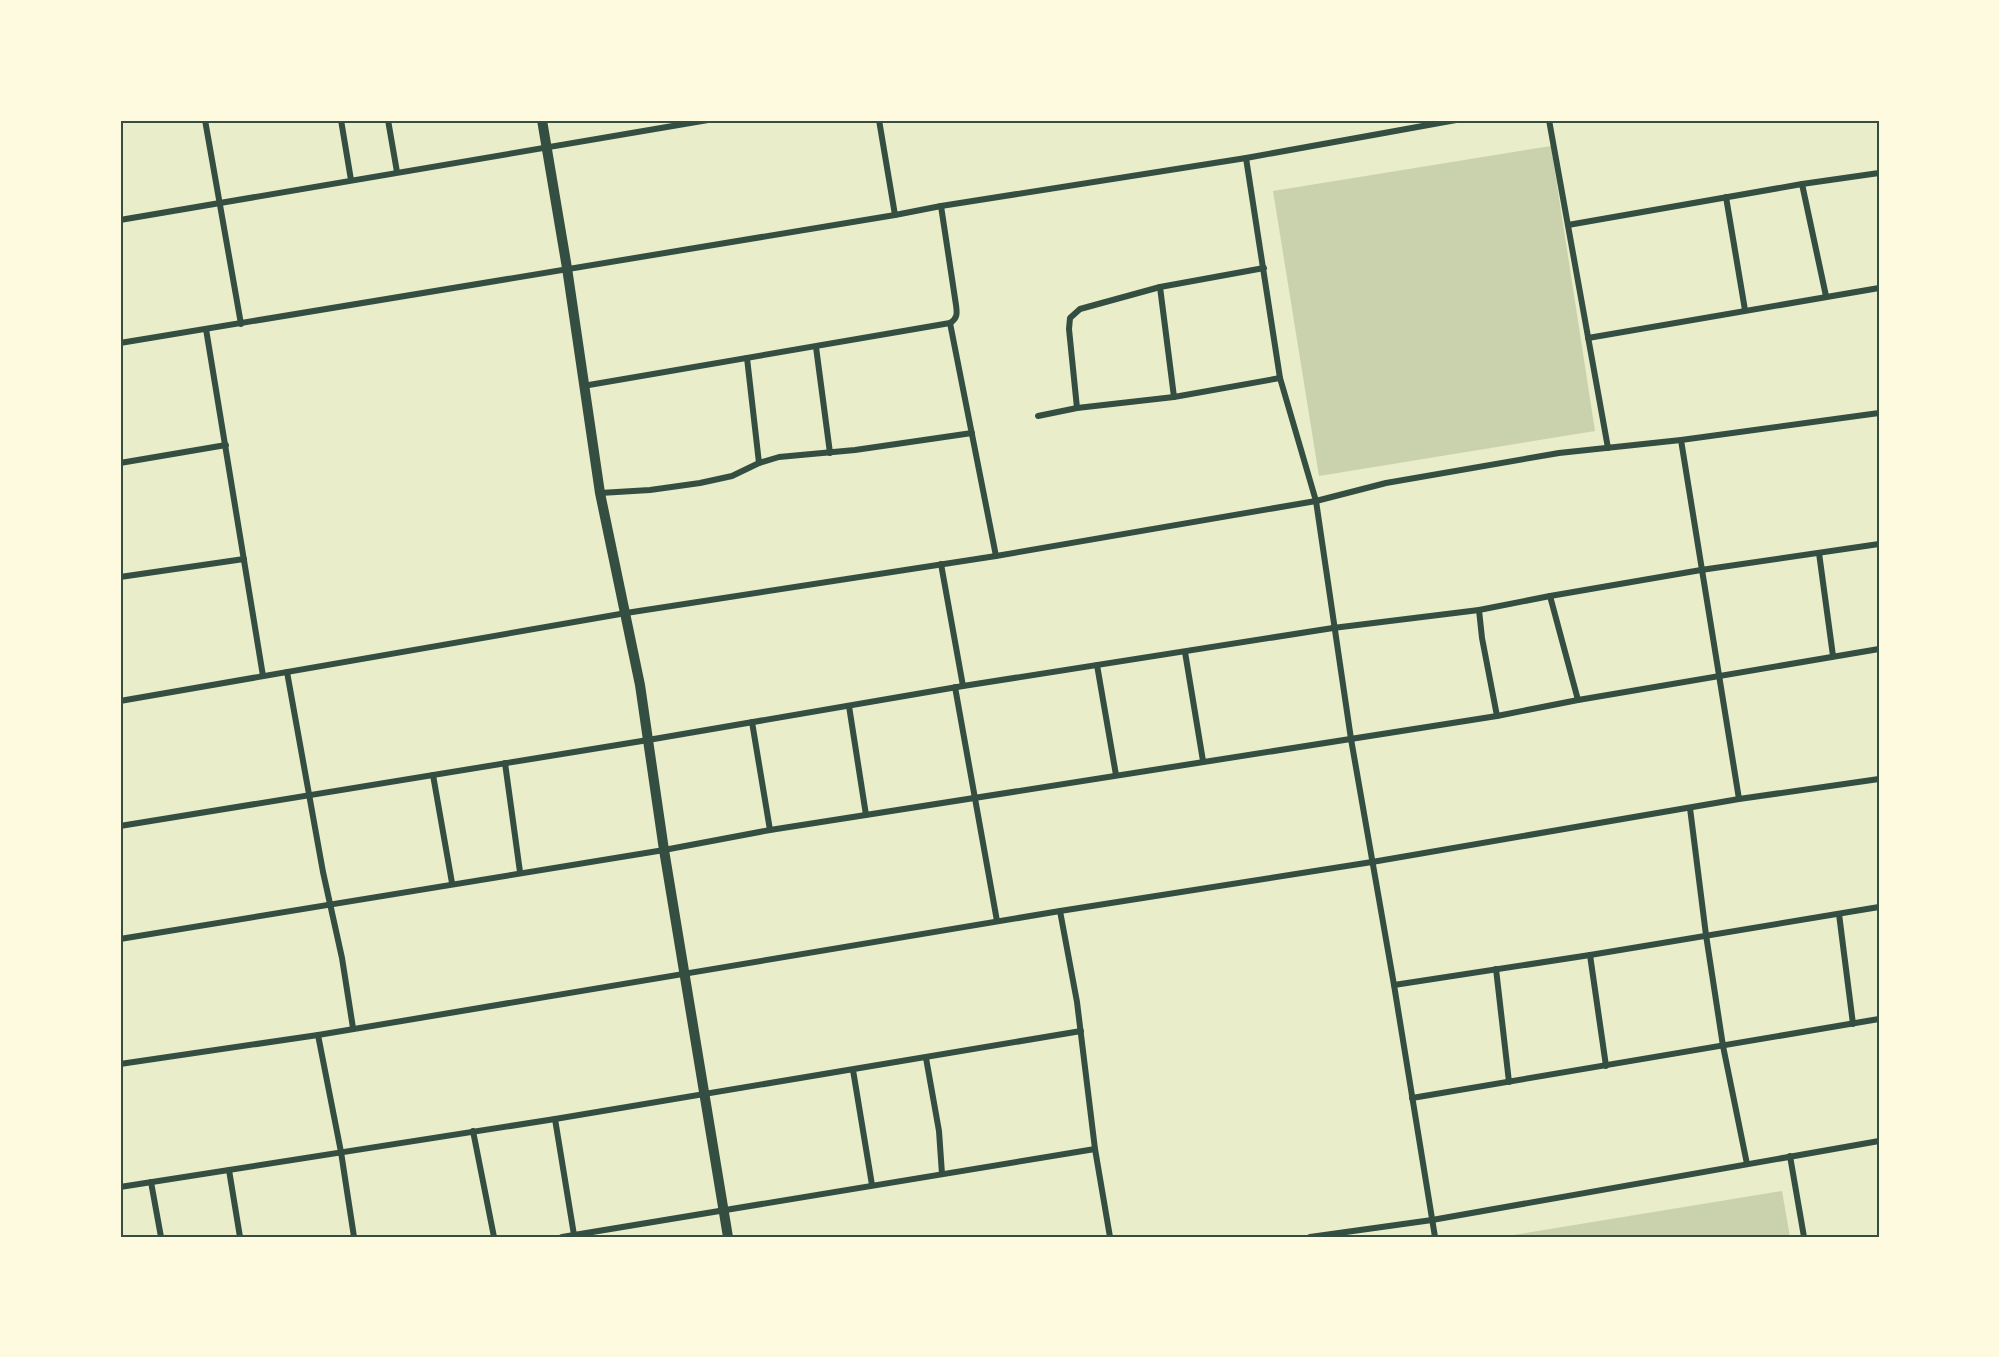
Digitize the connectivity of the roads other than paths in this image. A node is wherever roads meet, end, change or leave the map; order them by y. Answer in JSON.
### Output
{"nodes":[{"id":1,"x":205,"y":120,"type":"edge"},
{"id":2,"x":341,"y":120,"type":"edge"},
{"id":3,"x":387,"y":120,"type":"edge"},
{"id":4,"x":542,"y":120,"type":"edge"},
{"id":5,"x":665,"y":120,"type":"edge"},
{"id":6,"x":708,"y":120,"type":"edge"},
{"id":7,"x":879,"y":120,"type":"edge"},
{"id":8,"x":1456,"y":120,"type":"edge"},
{"id":9,"x":1549,"y":120,"type":"edge"},
{"id":10,"x":1411,"y":123,"type":"edge"},
{"id":11,"x":666,"y":128,"type":"junction"},
{"id":12,"x":547,"y":147,"type":"junction"},
{"id":13,"x":1246,"y":158,"type":"junction"},
{"id":14,"x":397,"y":172,"type":"junction"},
{"id":15,"x":1879,"y":173,"type":"edge"},
{"id":16,"x":351,"y":180,"type":"junction"},
{"id":17,"x":1802,"y":184,"type":"junction"},
{"id":18,"x":1726,"y":197,"type":"junction"},
{"id":19,"x":219,"y":203,"type":"junction"},
{"id":20,"x":940,"y":206,"type":"junction"},
{"id":21,"x":895,"y":216,"type":"junction"},
{"id":22,"x":120,"y":220,"type":"edge"},
{"id":23,"x":1568,"y":225,"type":"junction"},
{"id":24,"x":567,"y":268,"type":"junction"},
{"id":25,"x":1264,"y":268,"type":"junction"},
{"id":26,"x":1160,"y":287,"type":"junction"},
{"id":27,"x":1879,"y":288,"type":"edge"},
{"id":28,"x":1826,"y":296,"type":"junction"},
{"id":29,"x":1745,"y":310,"type":"junction"},
{"id":30,"x":950,"y":323,"type":"junction"},
{"id":31,"x":241,"y":324,"type":"junction"},
{"id":32,"x":206,"y":329,"type":"junction"},
{"id":33,"x":1588,"y":338,"type":"junction"},
{"id":34,"x":120,"y":343,"type":"edge"},
{"id":35,"x":816,"y":347,"type":"junction"},
{"id":36,"x":747,"y":358,"type":"junction"},
{"id":37,"x":1280,"y":378,"type":"junction"},
{"id":38,"x":583,"y":386,"type":"junction"},
{"id":39,"x":1174,"y":397,"type":"junction"},
{"id":40,"x":1077,"y":408,"type":"junction"},
{"id":41,"x":1879,"y":413,"type":"edge"},
{"id":42,"x":1038,"y":416,"type":"dead end"},
{"id":43,"x":972,"y":434,"type":"junction"},
{"id":44,"x":1681,"y":440,"type":"junction"},
{"id":45,"x":226,"y":446,"type":"junction"},
{"id":46,"x":1608,"y":448,"type":"junction"},
{"id":47,"x":830,"y":453,"type":"junction"},
{"id":48,"x":120,"y":463,"type":"edge"},
{"id":49,"x":759,"y":463,"type":"junction"},
{"id":50,"x":600,"y":493,"type":"junction"},
{"id":51,"x":1316,"y":501,"type":"junction"},
{"id":52,"x":1879,"y":544,"type":"edge"},
{"id":53,"x":1819,"y":553,"type":"junction"},
{"id":54,"x":996,"y":556,"type":"junction"},
{"id":55,"x":244,"y":560,"type":"junction"},
{"id":56,"x":941,"y":564,"type":"junction"},
{"id":57,"x":1701,"y":570,"type":"junction"},
{"id":58,"x":120,"y":577,"type":"edge"},
{"id":59,"x":1550,"y":596,"type":"junction"},
{"id":60,"x":1479,"y":610,"type":"junction"},
{"id":61,"x":626,"y":613,"type":"junction"},
{"id":62,"x":1333,"y":628,"type":"junction"},
{"id":63,"x":1879,"y":649,"type":"edge"},
{"id":64,"x":1185,"y":652,"type":"junction"},
{"id":65,"x":1833,"y":656,"type":"junction"},
{"id":66,"x":1097,"y":665,"type":"junction"},
{"id":67,"x":287,"y":672,"type":"junction"},
{"id":68,"x":263,"y":676,"type":"junction"},
{"id":69,"x":1720,"y":677,"type":"junction"},
{"id":70,"x":959,"y":687,"type":"junction"},
{"id":71,"x":1578,"y":699,"type":"junction"},
{"id":72,"x":120,"y":701,"type":"edge"},
{"id":73,"x":849,"y":706,"type":"junction"},
{"id":74,"x":1497,"y":716,"type":"junction"},
{"id":75,"x":752,"y":722,"type":"junction"},
{"id":76,"x":1351,"y":739,"type":"junction"},
{"id":77,"x":648,"y":740,"type":"junction"},
{"id":78,"x":1203,"y":760,"type":"junction"},
{"id":79,"x":505,"y":763,"type":"junction"},
{"id":80,"x":433,"y":775,"type":"junction"},
{"id":81,"x":1116,"y":775,"type":"junction"},
{"id":82,"x":1879,"y":779,"type":"edge"},
{"id":83,"x":310,"y":794,"type":"junction"},
{"id":84,"x":975,"y":799,"type":"junction"},
{"id":85,"x":1739,"y":799,"type":"junction"},
{"id":86,"x":1690,"y":808,"type":"junction"},
{"id":87,"x":866,"y":815,"type":"junction"},
{"id":88,"x":120,"y":826,"type":"edge"},
{"id":89,"x":770,"y":830,"type":"junction"},
{"id":90,"x":664,"y":850,"type":"junction"},
{"id":91,"x":1372,"y":862,"type":"junction"},
{"id":92,"x":520,"y":873,"type":"junction"},
{"id":93,"x":452,"y":883,"type":"junction"},
{"id":94,"x":330,"y":904,"type":"junction"},
{"id":95,"x":1879,"y":907,"type":"edge"},
{"id":96,"x":1060,"y":911,"type":"junction"},
{"id":97,"x":1839,"y":914,"type":"junction"},
{"id":98,"x":997,"y":921,"type":"junction"},
{"id":99,"x":1706,"y":935,"type":"junction"},
{"id":100,"x":120,"y":939,"type":"edge"},
{"id":101,"x":1590,"y":955,"type":"junction"},
{"id":102,"x":1496,"y":969,"type":"junction"},
{"id":103,"x":684,"y":974,"type":"junction"},
{"id":104,"x":1394,"y":985,"type":"junction"},
{"id":105,"x":1879,"y":1019,"type":"edge"},
{"id":106,"x":1853,"y":1024,"type":"junction"},
{"id":107,"x":353,"y":1028,"type":"junction"},
{"id":108,"x":1081,"y":1031,"type":"junction"},
{"id":109,"x":318,"y":1035,"type":"junction"},
{"id":110,"x":1723,"y":1046,"type":"junction"},
{"id":111,"x":926,"y":1058,"type":"junction"},
{"id":112,"x":120,"y":1064,"type":"edge"},
{"id":113,"x":1606,"y":1066,"type":"junction"},
{"id":114,"x":853,"y":1070,"type":"junction"},
{"id":115,"x":1509,"y":1082,"type":"junction"},
{"id":116,"x":705,"y":1094,"type":"junction"},
{"id":117,"x":1412,"y":1098,"type":"junction"},
{"id":118,"x":555,"y":1119,"type":"junction"},
{"id":119,"x":473,"y":1131,"type":"junction"},
{"id":120,"x":1879,"y":1141,"type":"edge"},
{"id":121,"x":1095,"y":1149,"type":"junction"},
{"id":122,"x":341,"y":1152,"type":"junction"},
{"id":123,"x":1790,"y":1156,"type":"junction"},
{"id":124,"x":1747,"y":1164,"type":"junction"},
{"id":125,"x":229,"y":1170,"type":"junction"},
{"id":126,"x":942,"y":1174,"type":"junction"},
{"id":127,"x":151,"y":1182,"type":"junction"},
{"id":128,"x":872,"y":1185,"type":"junction"},
{"id":129,"x":120,"y":1188,"type":"edge"},
{"id":130,"x":723,"y":1209,"type":"junction"},
{"id":131,"x":1432,"y":1220,"type":"junction"},
{"id":132,"x":574,"y":1235,"type":"junction"},
{"id":133,"x":161,"y":1237,"type":"edge"},
{"id":134,"x":240,"y":1237,"type":"edge"},
{"id":135,"x":354,"y":1237,"type":"edge"},
{"id":136,"x":494,"y":1237,"type":"edge"},
{"id":137,"x":562,"y":1237,"type":"edge"},
{"id":138,"x":728,"y":1237,"type":"edge"},
{"id":139,"x":1110,"y":1237,"type":"edge"},
{"id":140,"x":1310,"y":1237,"type":"edge"},
{"id":141,"x":1435,"y":1237,"type":"edge"},
{"id":142,"x":1804,"y":1237,"type":"edge"}],
"edges":[{"from":1,"to":19,"type":"street"},
{"from":2,"to":16,"type":"street"},
{"from":3,"to":14,"type":"street"},
{"from":4,"to":12,"type":"street"},
{"from":5,"to":11,"type":"street"},
{"from":6,"to":11,"type":"street"},
{"from":7,"to":21,"type":"street"},
{"from":8,"to":10,"type":"street"},
{"from":9,"to":23,"type":"street"},
{"from":10,"to":13,"type":"street"},
{"from":11,"to":12,"type":"street"},
{"from":12,"to":14,"type":"street"},
{"from":12,"to":24,"type":"street"},
{"from":13,"to":20,"type":"street"},
{"from":13,"to":25,"type":"street"},
{"from":14,"to":16,"type":"street"},
{"from":15,"to":17,"type":"street"},
{"from":16,"to":19,"type":"street"},
{"from":17,"to":18,"type":"street"},
{"from":17,"to":28,"type":"street"},
{"from":18,"to":23,"type":"street"},
{"from":18,"to":29,"type":"street"},
{"from":19,"to":22,"type":"street"},
{"from":19,"to":31,"type":"street"},
{"from":20,"to":21,"type":"street"},
{"from":20,"to":30,"type":"street"},
{"from":21,"to":24,"type":"street"},
{"from":23,"to":33,"type":"street"},
{"from":24,"to":31,"type":"street"},
{"from":24,"to":38,"type":"street"},
{"from":25,"to":26,"type":"street"},
{"from":25,"to":37,"type":"street"},
{"from":26,"to":39,"type":"street"},
{"from":26,"to":40,"type":"street"},
{"from":27,"to":28,"type":"street"},
{"from":28,"to":29,"type":"street"},
{"from":29,"to":33,"type":"street"},
{"from":30,"to":35,"type":"street"},
{"from":30,"to":43,"type":"street"},
{"from":31,"to":32,"type":"street"},
{"from":32,"to":34,"type":"street"},
{"from":32,"to":45,"type":"street"},
{"from":33,"to":46,"type":"street"},
{"from":35,"to":36,"type":"street"},
{"from":35,"to":47,"type":"street"},
{"from":36,"to":38,"type":"street"},
{"from":36,"to":49,"type":"street"},
{"from":37,"to":39,"type":"street"},
{"from":37,"to":51,"type":"street"},
{"from":38,"to":50,"type":"street"},
{"from":39,"to":40,"type":"street"},
{"from":40,"to":42,"type":"street"},
{"from":41,"to":44,"type":"street"},
{"from":43,"to":47,"type":"street"},
{"from":43,"to":54,"type":"street"},
{"from":44,"to":46,"type":"street"},
{"from":44,"to":57,"type":"street"},
{"from":45,"to":48,"type":"street"},
{"from":45,"to":55,"type":"street"},
{"from":46,"to":51,"type":"street"},
{"from":47,"to":49,"type":"street"},
{"from":49,"to":50,"type":"street"},
{"from":50,"to":61,"type":"street"},
{"from":51,"to":54,"type":"street"},
{"from":51,"to":62,"type":"street"},
{"from":52,"to":53,"type":"street"},
{"from":53,"to":57,"type":"street"},
{"from":53,"to":65,"type":"street"},
{"from":54,"to":56,"type":"street"},
{"from":55,"to":58,"type":"street"},
{"from":55,"to":68,"type":"street"},
{"from":56,"to":61,"type":"street"},
{"from":56,"to":70,"type":"street"},
{"from":57,"to":59,"type":"street"},
{"from":57,"to":69,"type":"street"},
{"from":59,"to":60,"type":"street"},
{"from":59,"to":71,"type":"street"},
{"from":60,"to":62,"type":"street"},
{"from":60,"to":74,"type":"street"},
{"from":61,"to":67,"type":"street"},
{"from":61,"to":77,"type":"street"},
{"from":62,"to":64,"type":"street"},
{"from":62,"to":76,"type":"street"},
{"from":63,"to":65,"type":"street"},
{"from":64,"to":66,"type":"street"},
{"from":64,"to":78,"type":"street"},
{"from":65,"to":69,"type":"street"},
{"from":66,"to":70,"type":"street"},
{"from":66,"to":81,"type":"street"},
{"from":67,"to":68,"type":"street"},
{"from":67,"to":83,"type":"street"},
{"from":68,"to":72,"type":"street"},
{"from":69,"to":71,"type":"street"},
{"from":69,"to":85,"type":"street"},
{"from":70,"to":73,"type":"street"},
{"from":70,"to":84,"type":"street"},
{"from":71,"to":74,"type":"street"},
{"from":73,"to":75,"type":"street"},
{"from":73,"to":87,"type":"street"},
{"from":74,"to":76,"type":"street"},
{"from":75,"to":77,"type":"street"},
{"from":75,"to":89,"type":"street"},
{"from":76,"to":78,"type":"street"},
{"from":76,"to":91,"type":"street"},
{"from":77,"to":79,"type":"street"},
{"from":77,"to":90,"type":"street"},
{"from":78,"to":81,"type":"street"},
{"from":79,"to":80,"type":"street"},
{"from":79,"to":92,"type":"street"},
{"from":80,"to":83,"type":"street"},
{"from":80,"to":93,"type":"street"},
{"from":81,"to":84,"type":"street"},
{"from":82,"to":85,"type":"street"},
{"from":83,"to":88,"type":"street"},
{"from":83,"to":94,"type":"street"},
{"from":84,"to":87,"type":"street"},
{"from":84,"to":98,"type":"street"},
{"from":85,"to":86,"type":"street"},
{"from":86,"to":91,"type":"street"},
{"from":86,"to":99,"type":"street"},
{"from":87,"to":89,"type":"street"},
{"from":89,"to":90,"type":"street"},
{"from":90,"to":92,"type":"street"},
{"from":90,"to":103,"type":"street"},
{"from":91,"to":96,"type":"street"},
{"from":91,"to":104,"type":"street"},
{"from":92,"to":93,"type":"street"},
{"from":93,"to":94,"type":"street"},
{"from":94,"to":100,"type":"street"},
{"from":94,"to":107,"type":"street"},
{"from":95,"to":97,"type":"street"},
{"from":96,"to":98,"type":"street"},
{"from":96,"to":108,"type":"street"},
{"from":97,"to":99,"type":"street"},
{"from":97,"to":106,"type":"street"},
{"from":98,"to":103,"type":"street"},
{"from":99,"to":101,"type":"street"},
{"from":99,"to":110,"type":"street"},
{"from":101,"to":102,"type":"street"},
{"from":101,"to":113,"type":"street"},
{"from":102,"to":104,"type":"street"},
{"from":102,"to":115,"type":"street"},
{"from":103,"to":107,"type":"street"},
{"from":103,"to":116,"type":"street"},
{"from":104,"to":117,"type":"street"},
{"from":105,"to":106,"type":"street"},
{"from":106,"to":110,"type":"street"},
{"from":107,"to":109,"type":"street"},
{"from":108,"to":111,"type":"street"},
{"from":108,"to":121,"type":"street"},
{"from":109,"to":112,"type":"street"},
{"from":109,"to":122,"type":"street"},
{"from":110,"to":113,"type":"street"},
{"from":110,"to":124,"type":"street"},
{"from":111,"to":114,"type":"street"},
{"from":111,"to":126,"type":"street"},
{"from":113,"to":115,"type":"street"},
{"from":114,"to":116,"type":"street"},
{"from":114,"to":128,"type":"street"},
{"from":115,"to":117,"type":"street"},
{"from":116,"to":118,"type":"street"},
{"from":116,"to":130,"type":"street"},
{"from":117,"to":131,"type":"street"},
{"from":118,"to":119,"type":"street"},
{"from":118,"to":132,"type":"street"},
{"from":119,"to":122,"type":"street"},
{"from":119,"to":136,"type":"street"},
{"from":120,"to":123,"type":"street"},
{"from":121,"to":126,"type":"street"},
{"from":121,"to":139,"type":"street"},
{"from":122,"to":125,"type":"street"},
{"from":122,"to":135,"type":"street"},
{"from":123,"to":124,"type":"street"},
{"from":123,"to":142,"type":"street"},
{"from":124,"to":131,"type":"street"},
{"from":125,"to":127,"type":"street"},
{"from":125,"to":134,"type":"street"},
{"from":126,"to":128,"type":"street"},
{"from":127,"to":129,"type":"street"},
{"from":127,"to":133,"type":"street"},
{"from":128,"to":130,"type":"street"},
{"from":130,"to":132,"type":"street"},
{"from":130,"to":138,"type":"street"},
{"from":131,"to":140,"type":"street"},
{"from":131,"to":141,"type":"street"},
{"from":132,"to":137,"type":"street"}]}
